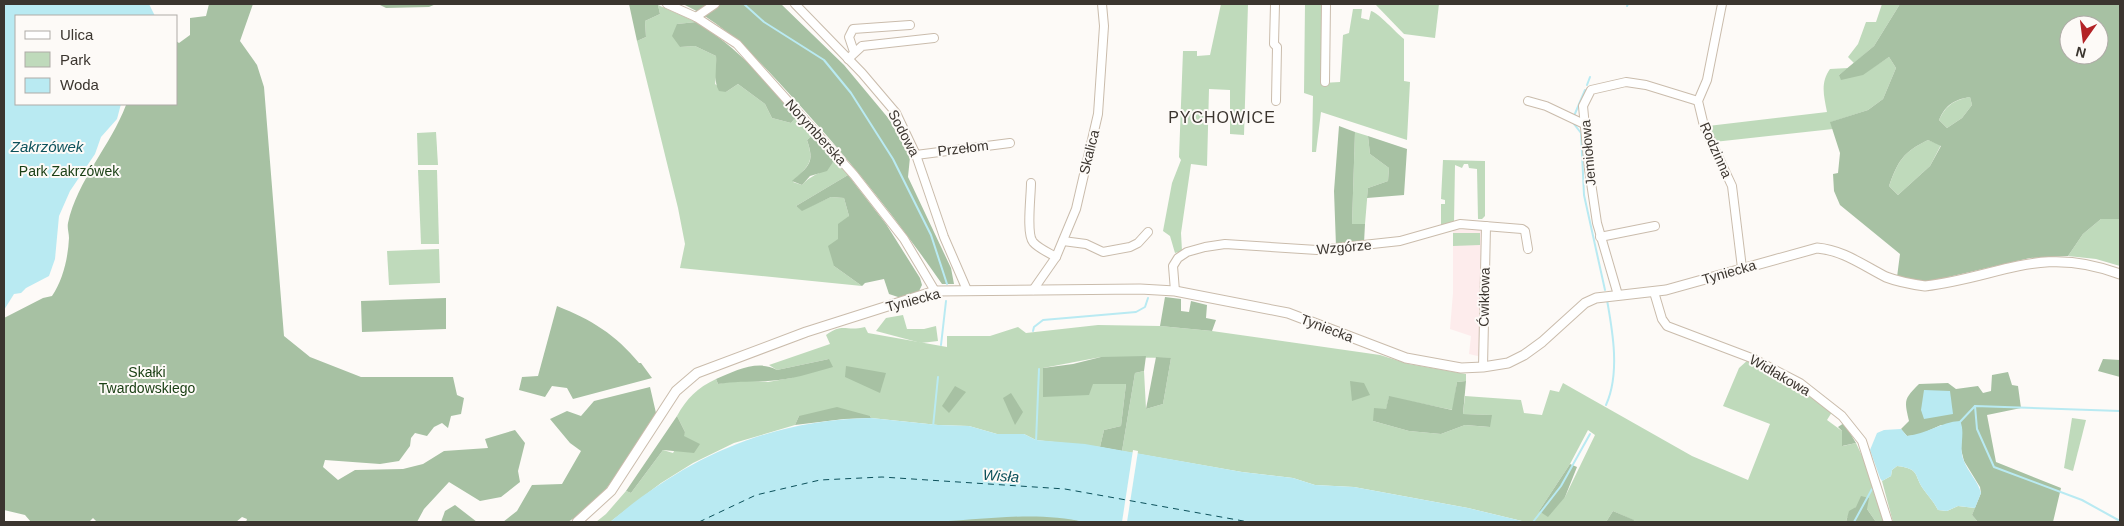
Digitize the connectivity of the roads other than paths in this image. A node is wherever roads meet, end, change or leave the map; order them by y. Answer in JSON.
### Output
{"nodes":[{"id":1,"x":667,"y":4,"type":"edge"},
{"id":2,"x":715,"y":4,"type":"edge"},
{"id":3,"x":795,"y":4,"type":"edge"},
{"id":4,"x":1102,"y":4,"type":"edge"},
{"id":5,"x":1275,"y":4,"type":"edge"},
{"id":6,"x":1326,"y":4,"type":"edge"},
{"id":7,"x":1722,"y":4,"type":"edge"},
{"id":8,"x":696,"y":17,"type":"junction"},
{"id":9,"x":910,"y":25,"type":"dead end"},
{"id":10,"x":934,"y":38,"type":"dead end"},
{"id":11,"x":854,"y":52,"type":"junction"},
{"id":12,"x":848,"y":59,"type":"junction"},
{"id":13,"x":1325,"y":82,"type":"dead end"},
{"id":14,"x":1528,"y":101,"type":"dead end"},
{"id":15,"x":1698,"y":101,"type":"junction"},
{"id":16,"x":1276,"y":102,"type":"dead end"},
{"id":17,"x":1584,"y":124,"type":"junction"},
{"id":18,"x":1010,"y":143,"type":"dead end"},
{"id":19,"x":916,"y":155,"type":"junction"},
{"id":20,"x":1031,"y":183,"type":"dead end"},
{"id":21,"x":1486,"y":226,"type":"junction"},
{"id":22,"x":1655,"y":226,"type":"dead end"},
{"id":23,"x":1148,"y":232,"type":"dead end"},
{"id":24,"x":1600,"y":237,"type":"junction"},
{"id":25,"x":1062,"y":242,"type":"junction"},
{"id":26,"x":1528,"y":249,"type":"dead end"},
{"id":27,"x":1056,"y":257,"type":"junction"},
{"id":28,"x":1742,"y":268,"type":"junction"},
{"id":29,"x":2120,"y":274,"type":"edge"},
{"id":30,"x":967,"y":290,"type":"junction"},
{"id":31,"x":1033,"y":290,"type":"junction"},
{"id":32,"x":1174,"y":291,"type":"junction"},
{"id":33,"x":935,"y":292,"type":"junction"},
{"id":34,"x":1654,"y":292,"type":"junction"},
{"id":35,"x":1618,"y":295,"type":"junction"},
{"id":36,"x":1483,"y":367,"type":"junction"},
{"id":37,"x":578,"y":522,"type":"edge"},
{"id":38,"x":1888,"y":522,"type":"edge"}],
"edges":[{"from":1,"to":8,"type":"street","name":"Norymberska"},
{"from":2,"to":8,"type":"street"},
{"from":3,"to":12,"type":"street","name":"Sodowa"},
{"from":4,"to":25,"type":"street","name":"Skalica"},
{"from":5,"to":16,"type":"street"},
{"from":6,"to":13,"type":"street"},
{"from":7,"to":15,"type":"street"},
{"from":8,"to":33,"type":"street","name":"Norymberska"},
{"from":9,"to":11,"type":"street"},
{"from":10,"to":11,"type":"street"},
{"from":11,"to":12,"type":"street"},
{"from":12,"to":19,"type":"street","name":"Sodowa"},
{"from":14,"to":17,"type":"street"},
{"from":15,"to":17,"type":"street","name":"Jemiołowa"},
{"from":15,"to":28,"type":"street","name":"Rodzinna"},
{"from":17,"to":24,"type":"street","name":"Jemiołowa"},
{"from":18,"to":19,"type":"street","name":"Przełom"},
{"from":19,"to":30,"type":"street","name":"Sodowa"},
{"from":20,"to":27,"type":"street"},
{"from":21,"to":26,"type":"street","name":"Wzgórze"},
{"from":21,"to":32,"type":"street","name":"Wzgórze"},
{"from":21,"to":36,"type":"street","name":"Ćwikłowa"},
{"from":22,"to":24,"type":"street"},
{"from":23,"to":25,"type":"street"},
{"from":24,"to":35,"type":"street","name":"Jemiołowa"},
{"from":25,"to":27,"type":"street","name":"Skalica"},
{"from":27,"to":31,"type":"street","name":"Skalica"},
{"from":28,"to":29,"type":"street","name":"Tyniecka"},
{"from":28,"to":34,"type":"street","name":"Tyniecka"},
{"from":30,"to":31,"type":"street","name":"Tyniecka"},
{"from":30,"to":33,"type":"street","name":"Tyniecka"},
{"from":31,"to":32,"type":"street","name":"Tyniecka"},
{"from":32,"to":36,"type":"street","name":"Tyniecka"},
{"from":33,"to":37,"type":"street","name":"Tyniecka"},
{"from":34,"to":35,"type":"street","name":"Tyniecka"},
{"from":34,"to":38,"type":"street","name":"Widłakowa"},
{"from":35,"to":36,"type":"street","name":"Tyniecka"}]}
